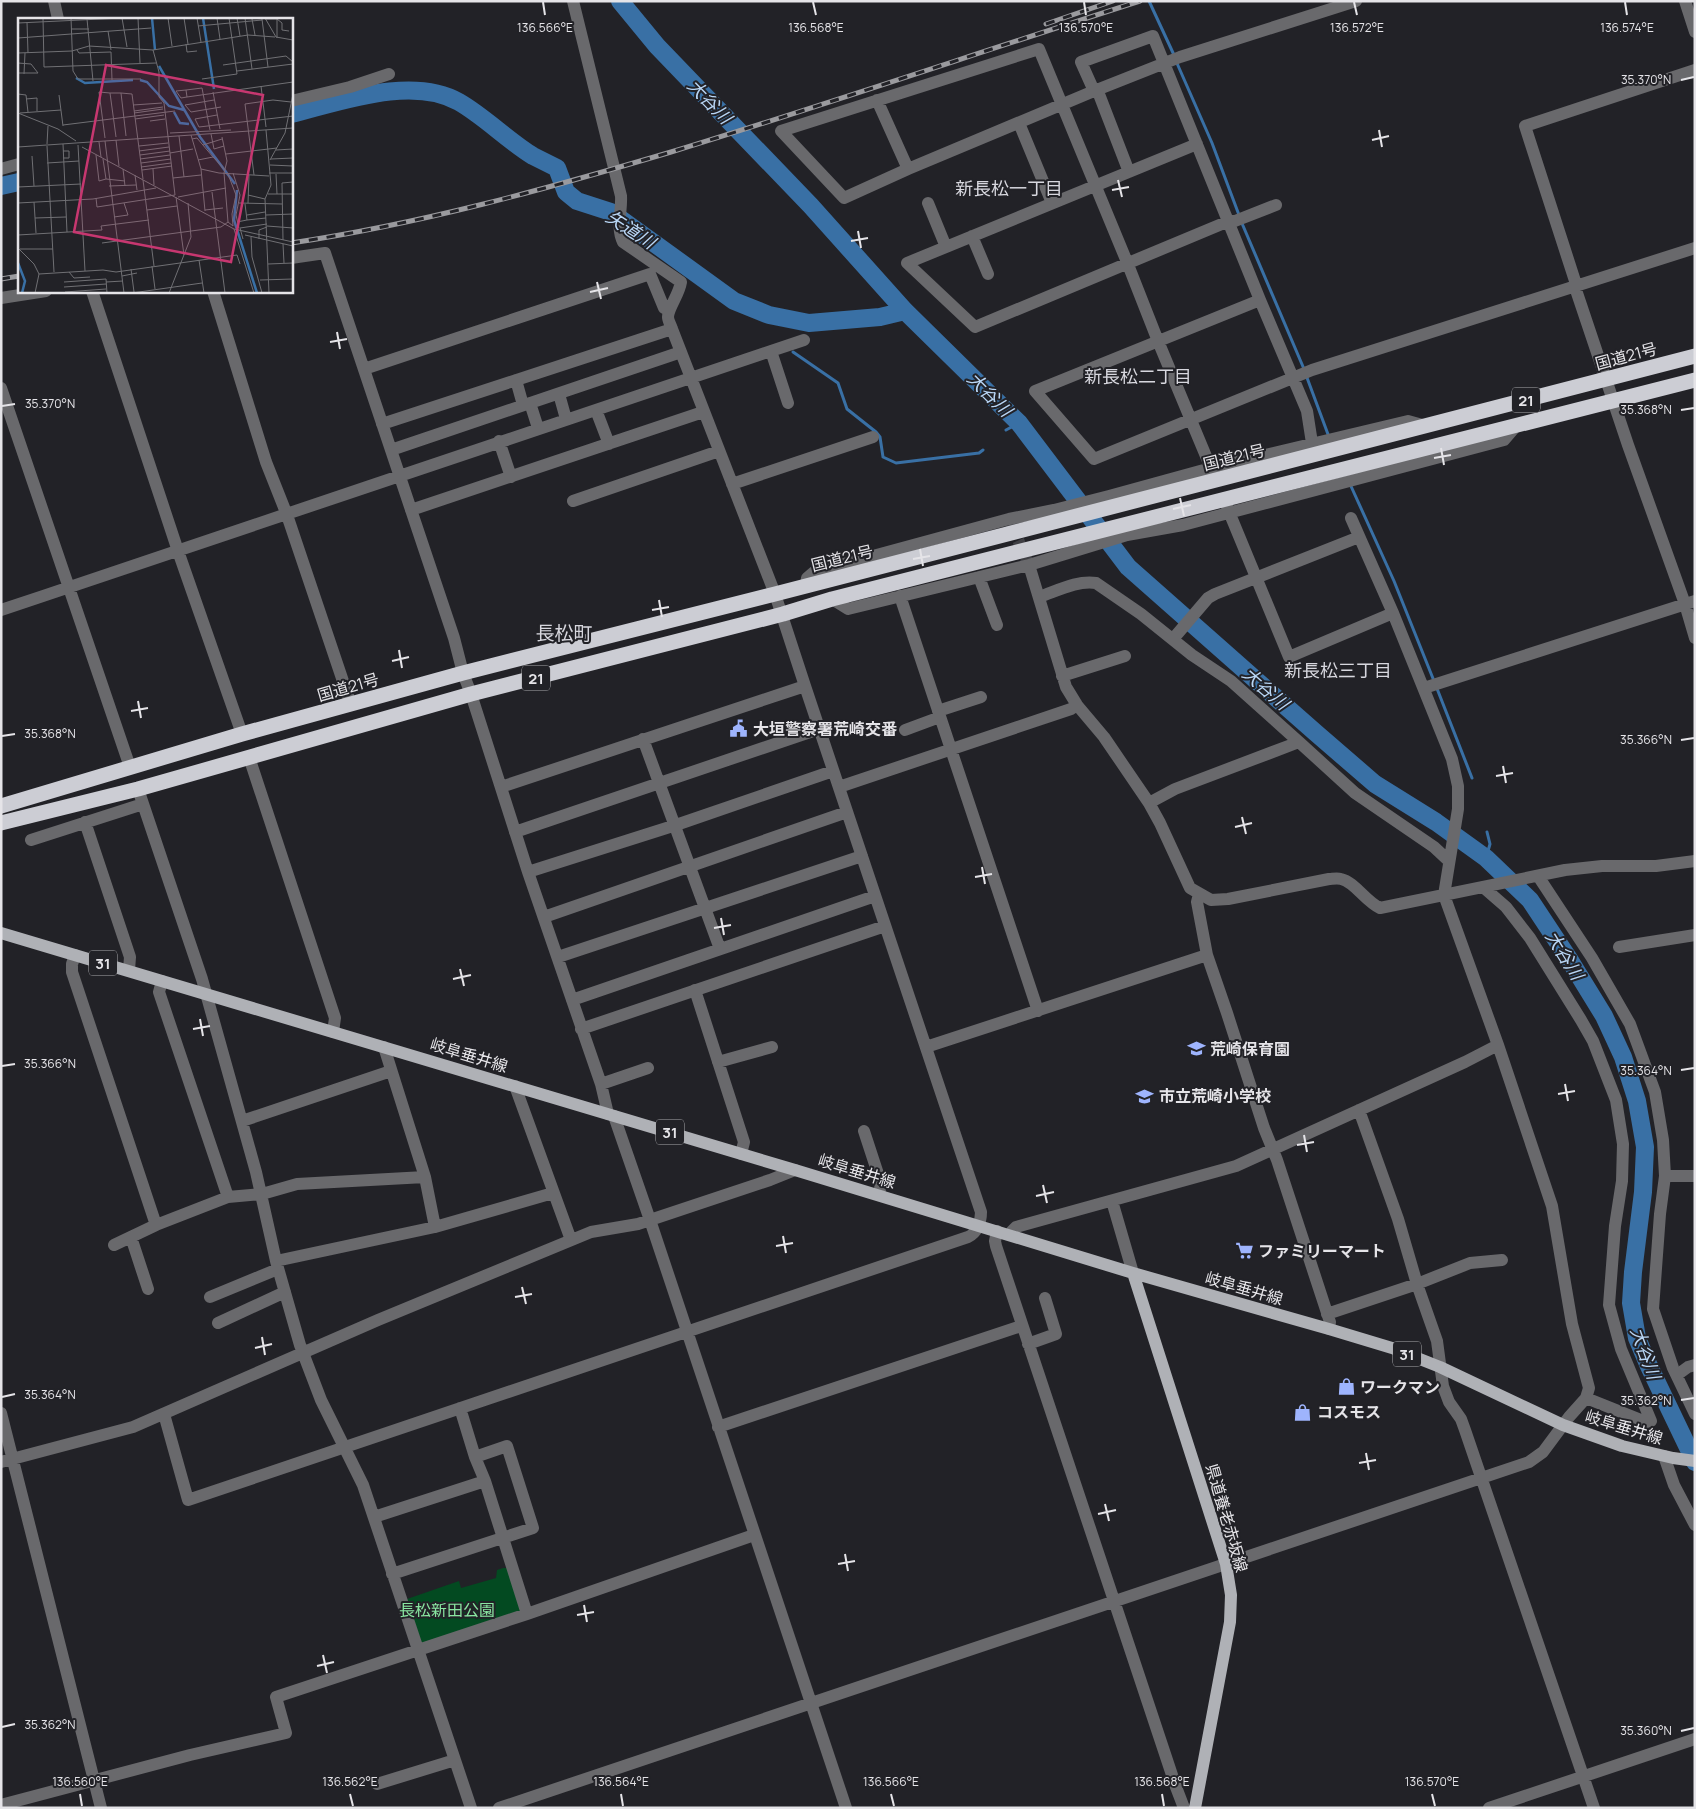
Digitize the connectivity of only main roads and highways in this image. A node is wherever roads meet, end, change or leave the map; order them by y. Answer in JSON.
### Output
{"nodes":[{"id":1,"x":1695,"y":356,"type":"edge"},
{"id":2,"x":1695,"y":380,"type":"edge"},
{"id":3,"x":1,"y":806,"type":"edge"},
{"id":4,"x":2,"y":823,"type":"edge"},
{"id":5,"x":1,"y":933,"type":"edge"},
{"id":6,"x":1133,"y":1273,"type":"junction"},
{"id":7,"x":1695,"y":1462,"type":"edge"},
{"id":8,"x":1195,"y":1808,"type":"edge"}],
"edges":[{"from":1,"to":3,"type":"highway","name":"国道21号","number":"21"},
{"from":2,"to":4,"type":"highway","number":"21"},
{"from":5,"to":6,"type":"main road","name":"岐阜垂井線","number":"31"},
{"from":6,"to":7,"type":"main road","name":"岐阜垂井線","number":"31"},
{"from":6,"to":8,"type":"main road","name":"県道養老赤坂線"}]}
